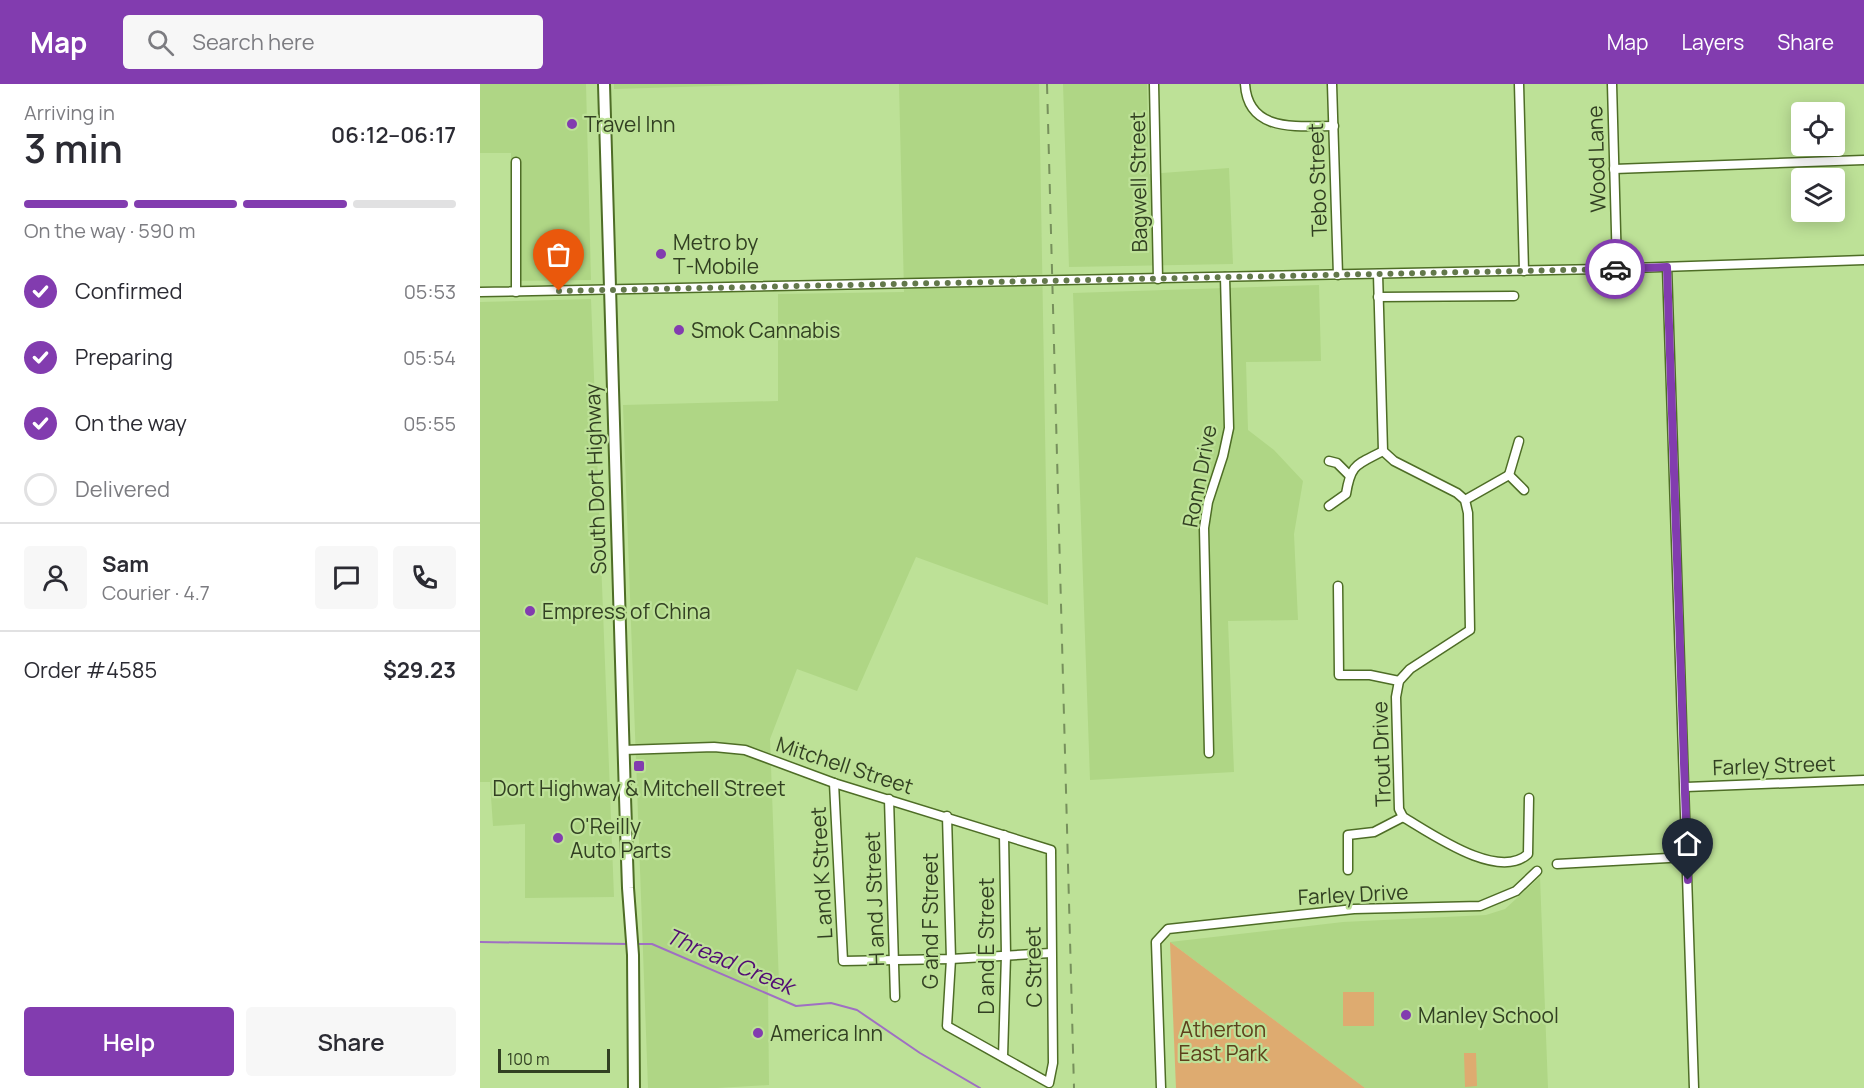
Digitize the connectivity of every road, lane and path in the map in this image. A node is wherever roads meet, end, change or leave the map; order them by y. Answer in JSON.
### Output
{"nodes":[{"id":1,"x":604,"y":84,"type":"edge"},
{"id":2,"x":1154,"y":84,"type":"edge"},
{"id":3,"x":1245,"y":84,"type":"edge"},
{"id":4,"x":1332,"y":84,"type":"edge"},
{"id":5,"x":1519,"y":84,"type":"edge"},
{"id":6,"x":1612,"y":84,"type":"edge"},
{"id":7,"x":1334,"y":126,"type":"junction"},
{"id":8,"x":1864,"y":160,"type":"edge"},
{"id":9,"x":516,"y":162,"type":"dead end"},
{"id":10,"x":1614,"y":169,"type":"junction"},
{"id":11,"x":1864,"y":260,"type":"edge"},
{"id":12,"x":1667,"y":267,"type":"junction"},
{"id":13,"x":1617,"y":268,"type":"junction"},
{"id":14,"x":1524,"y":271,"type":"junction"},
{"id":15,"x":1378,"y":274,"type":"junction"},
{"id":16,"x":1338,"y":275,"type":"junction"},
{"id":17,"x":1225,"y":277,"type":"junction"},
{"id":18,"x":1158,"y":279,"type":"junction"},
{"id":19,"x":609,"y":290,"type":"junction"},
{"id":20,"x":480,"y":292,"type":"edge"},
{"id":21,"x":516,"y":292,"type":"junction"},
{"id":22,"x":1514,"y":296,"type":"dead end"},
{"id":23,"x":1378,"y":297,"type":"junction"},
{"id":24,"x":1519,"y":441,"type":"dead end"},
{"id":25,"x":1383,"y":451,"type":"junction"},
{"id":26,"x":1329,"y":461,"type":"dead end"},
{"id":27,"x":1350,"y":472,"type":"junction"},
{"id":28,"x":1509,"y":474,"type":"junction"},
{"id":29,"x":1524,"y":490,"type":"dead end"},
{"id":30,"x":1465,"y":500,"type":"junction"},
{"id":31,"x":1329,"y":506,"type":"dead end"},
{"id":32,"x":1338,"y":586,"type":"dead end"},
{"id":33,"x":1399,"y":681,"type":"junction"},
{"id":34,"x":623,"y":750,"type":"junction"},
{"id":35,"x":1209,"y":753,"type":"dead end"},
{"id":36,"x":1864,"y":780,"type":"edge"},
{"id":37,"x":834,"y":783,"type":"junction"},
{"id":38,"x":1686,"y":787,"type":"junction"},
{"id":39,"x":1529,"y":798,"type":"dead end"},
{"id":40,"x":889,"y":800,"type":"junction"},
{"id":41,"x":947,"y":816,"type":"junction"},
{"id":42,"x":1403,"y":818,"type":"junction"},
{"id":43,"x":1004,"y":835,"type":"junction"},
{"id":44,"x":1051,"y":850,"type":"joint"},
{"id":45,"x":1687,"y":857,"type":"junction"},
{"id":46,"x":1557,"y":864,"type":"dead end"},
{"id":47,"x":1348,"y":870,"type":"dead end"},
{"id":48,"x":1537,"y":871,"type":"dead end"},
{"id":49,"x":1051,"y":953,"type":"junction"},
{"id":50,"x":1006,"y":956,"type":"junction"},
{"id":51,"x":895,"y":959,"type":"junction"},
{"id":52,"x":951,"y":959,"type":"junction"},
{"id":53,"x":895,"y":997,"type":"dead end"},
{"id":54,"x":1003,"y":1057,"type":"junction"},
{"id":55,"x":634,"y":1088,"type":"edge"},
{"id":56,"x":1161,"y":1088,"type":"edge"},
{"id":57,"x":1694,"y":1088,"type":"edge"}],
"edges":[{"from":1,"to":19,"type":"main road","name":"South Dort Highway"},
{"from":2,"to":18,"type":"street","name":"Bagwell Street"},
{"from":3,"to":7,"type":"street"},
{"from":4,"to":7,"type":"street","name":"Tebo Street"},
{"from":5,"to":14,"type":"street"},
{"from":6,"to":10,"type":"street","name":"Wood Lane"},
{"from":7,"to":16,"type":"street","name":"Tebo Street"},
{"from":8,"to":10,"type":"street"},
{"from":9,"to":21,"type":"street"},
{"from":10,"to":13,"type":"street","name":"Wood Lane"},
{"from":11,"to":12,"type":"street"},
{"from":12,"to":13,"type":"street"},
{"from":12,"to":38,"type":"street"},
{"from":13,"to":14,"type":"street"},
{"from":14,"to":15,"type":"street"},
{"from":15,"to":16,"type":"street"},
{"from":15,"to":23,"type":"street"},
{"from":16,"to":17,"type":"street"},
{"from":17,"to":18,"type":"street"},
{"from":17,"to":35,"type":"street","name":"Ronn Drive"},
{"from":18,"to":19,"type":"street"},
{"from":19,"to":21,"type":"street"},
{"from":19,"to":34,"type":"main road","name":"South Dort Highway"},
{"from":20,"to":21,"type":"street"},
{"from":22,"to":23,"type":"street"},
{"from":23,"to":25,"type":"street"},
{"from":24,"to":28,"type":"street"},
{"from":25,"to":27,"type":"street"},
{"from":25,"to":30,"type":"street"},
{"from":26,"to":27,"type":"street"},
{"from":27,"to":31,"type":"street"},
{"from":28,"to":29,"type":"street"},
{"from":28,"to":30,"type":"street"},
{"from":30,"to":33,"type":"street","name":"Trout Drive"},
{"from":32,"to":33,"type":"street"},
{"from":33,"to":42,"type":"street","name":"Trout Drive"},
{"from":34,"to":37,"type":"street","name":"Mitchell Street"},
{"from":34,"to":55,"type":"main road","name":"South Dort Highway"},
{"from":36,"to":38,"type":"street","name":"Farley Street"},
{"from":37,"to":40,"type":"street","name":"Mitchell Street"},
{"from":37,"to":51,"type":"street","name":"L and K Street"},
{"from":38,"to":45,"type":"street"},
{"from":39,"to":42,"type":"street","name":"Trout Drive"},
{"from":40,"to":41,"type":"street","name":"Mitchell Street"},
{"from":40,"to":51,"type":"street","name":"H and J Street"},
{"from":41,"to":43,"type":"street","name":"Mitchell Street"},
{"from":41,"to":52,"type":"street","name":"G and F Street"},
{"from":42,"to":47,"type":"street"},
{"from":43,"to":44,"type":"street","name":"Mitchell Street"},
{"from":43,"to":50,"type":"street","name":"D and E Street"},
{"from":44,"to":49,"type":"street","name":"C Street"},
{"from":45,"to":46,"type":"street"},
{"from":45,"to":57,"type":"street"},
{"from":48,"to":56,"type":"street","name":"Farley Drive"},
{"from":49,"to":50,"type":"street"},
{"from":49,"to":54,"type":"street","name":"C Street"},
{"from":50,"to":52,"type":"street"},
{"from":50,"to":54,"type":"street","name":"D and E Street"},
{"from":51,"to":52,"type":"street"},
{"from":51,"to":53,"type":"street","name":"H and J Street"},
{"from":52,"to":54,"type":"street","name":"G and F Street"}]}
